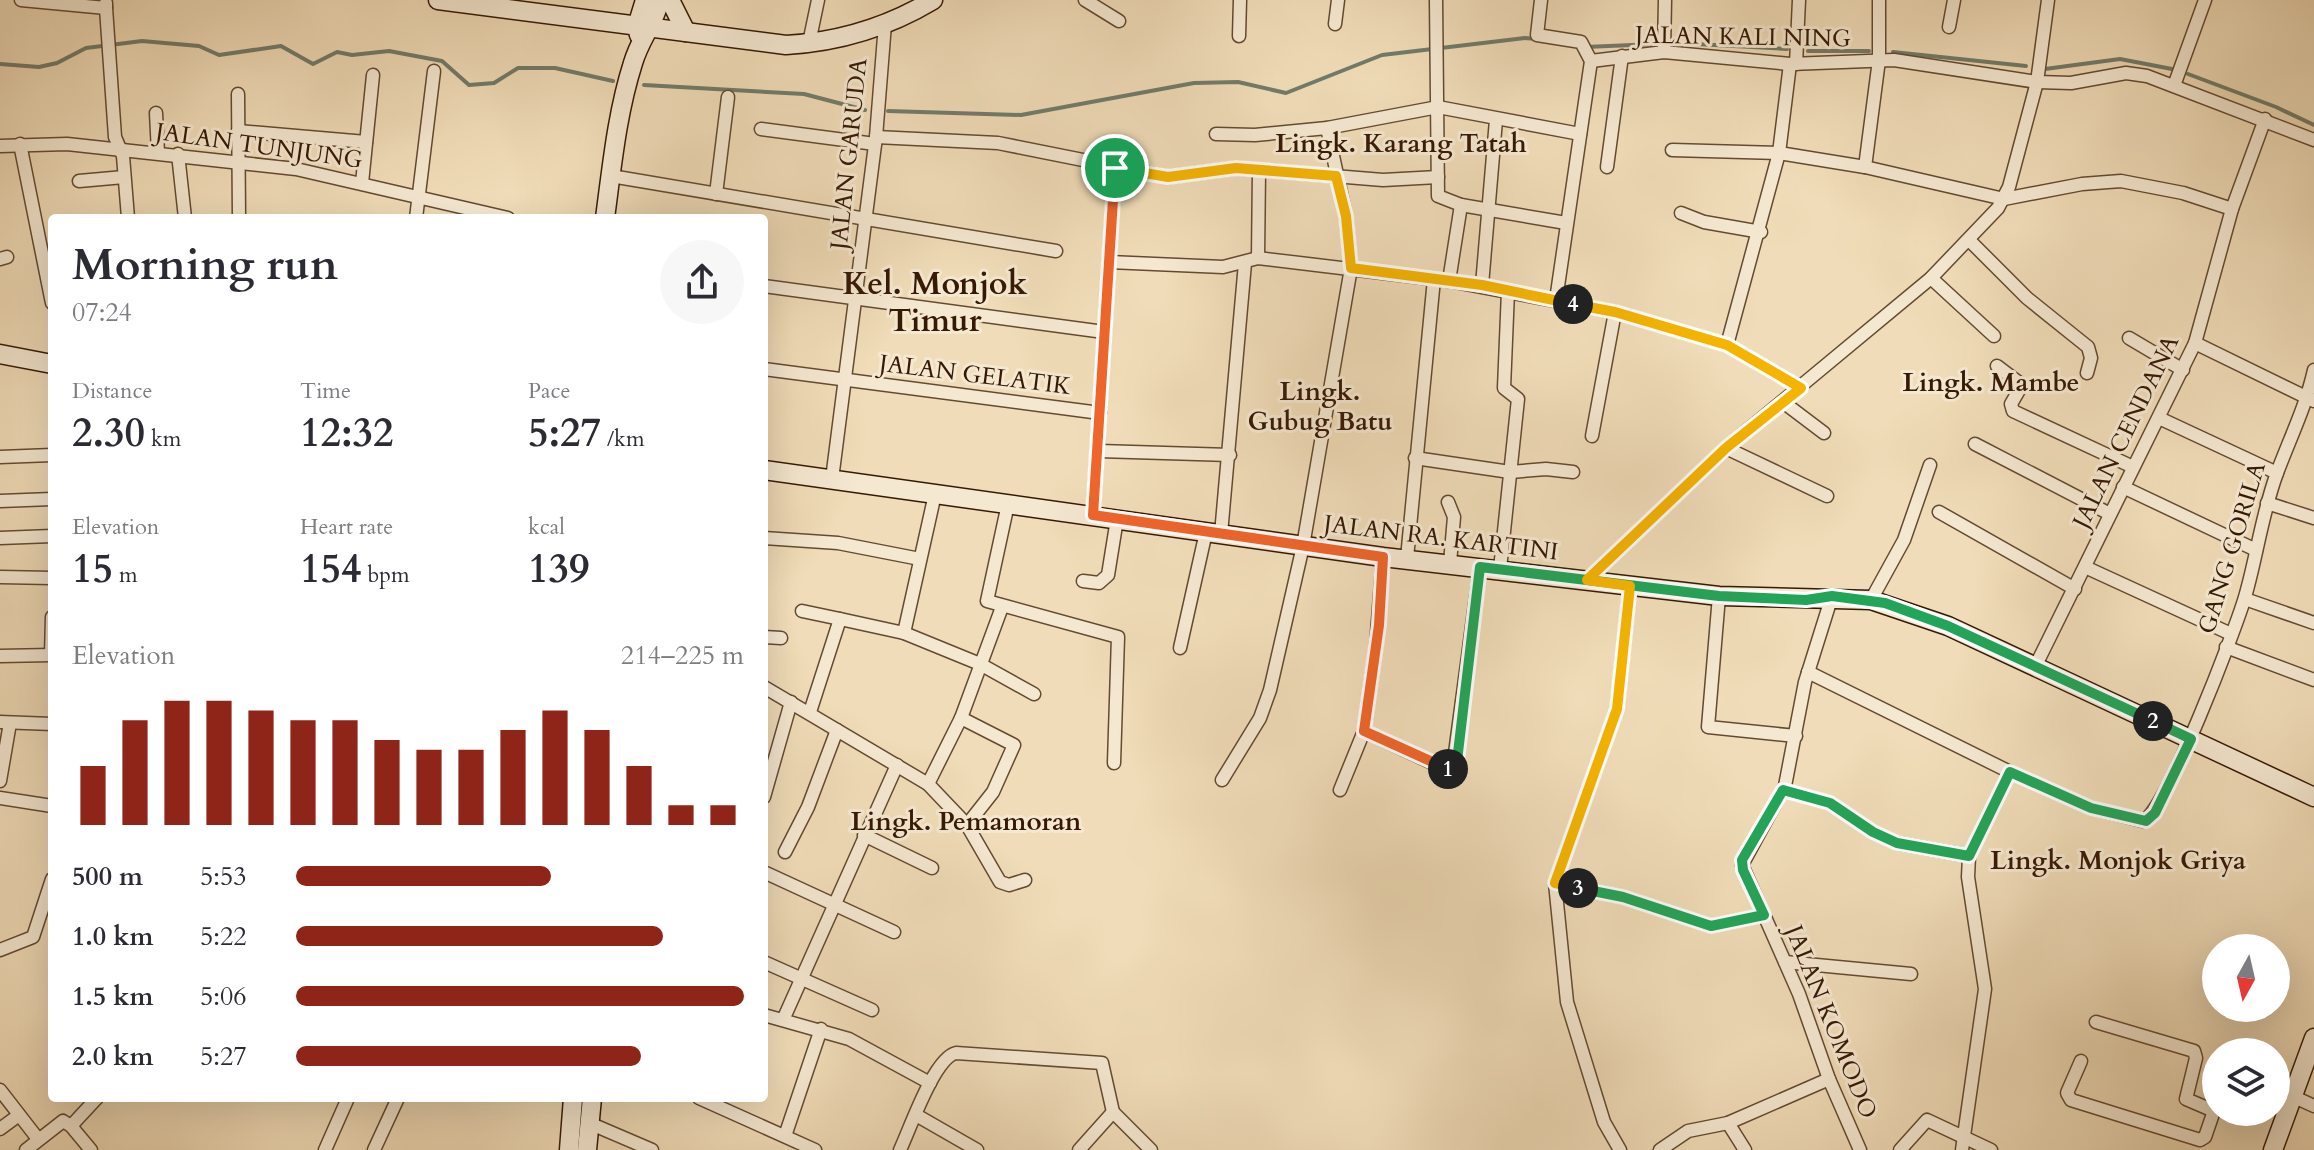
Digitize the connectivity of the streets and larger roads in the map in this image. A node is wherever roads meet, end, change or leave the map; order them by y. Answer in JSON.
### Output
{"nodes":[{"id":1,"x":21,"y":0,"type":"edge"},
{"id":2,"x":438,"y":0,"type":"edge"},
{"id":3,"x":645,"y":0,"type":"edge"},
{"id":4,"x":660,"y":0,"type":"edge"},
{"id":5,"x":670,"y":0,"type":"edge"},
{"id":6,"x":818,"y":0,"type":"edge"},
{"id":7,"x":933,"y":0,"type":"edge"},
{"id":8,"x":1085,"y":0,"type":"edge"},
{"id":9,"x":1240,"y":0,"type":"edge"},
{"id":10,"x":1338,"y":0,"type":"edge"},
{"id":11,"x":1436,"y":0,"type":"edge"},
{"id":12,"x":1541,"y":0,"type":"edge"},
{"id":13,"x":1665,"y":0,"type":"edge"},
{"id":14,"x":1799,"y":0,"type":"edge"},
{"id":15,"x":1879,"y":0,"type":"edge"},
{"id":16,"x":1954,"y":0,"type":"edge"},
{"id":17,"x":2048,"y":0,"type":"edge"},
{"id":18,"x":2205,"y":0,"type":"edge"},
{"id":19,"x":106,"y":4,"type":"edge"},
{"id":20,"x":567,"y":8,"type":"edge"},
{"id":21,"x":1119,"y":21,"type":"dead end"},
{"id":22,"x":885,"y":24,"type":"junction"},
{"id":23,"x":1335,"y":24,"type":"dead end"},
{"id":24,"x":1949,"y":27,"type":"dead end"},
{"id":25,"x":643,"y":31,"type":"junction"},
{"id":26,"x":686,"y":32,"type":"junction"},
{"id":27,"x":1239,"y":36,"type":"dead end"},
{"id":28,"x":809,"y":43,"type":"junction"},
{"id":29,"x":1664,"y":52,"type":"junction"},
{"id":30,"x":1587,"y":53,"type":"junction"},
{"id":31,"x":1622,"y":56,"type":"junction"},
{"id":32,"x":1879,"y":60,"type":"junction"},
{"id":33,"x":1793,"y":64,"type":"junction"},
{"id":34,"x":434,"y":71,"type":"dead end"},
{"id":35,"x":373,"y":75,"type":"dead end"},
{"id":36,"x":2176,"y":81,"type":"junction"},
{"id":37,"x":2037,"y":82,"type":"junction"},
{"id":38,"x":238,"y":94,"type":"dead end"},
{"id":39,"x":728,"y":97,"type":"dead end"},
{"id":40,"x":1438,"y":107,"type":"junction"},
{"id":41,"x":156,"y":113,"type":"dead end"},
{"id":42,"x":2265,"y":119,"type":"junction"},
{"id":43,"x":1496,"y":120,"type":"junction"},
{"id":44,"x":1327,"y":128,"type":"junction"},
{"id":45,"x":761,"y":129,"type":"dead end"},
{"id":46,"x":238,"y":131,"type":"junction"},
{"id":47,"x":1216,"y":134,"type":"dead end"},
{"id":48,"x":1580,"y":134,"type":"junction"},
{"id":49,"x":875,"y":140,"type":"junction"},
{"id":50,"x":2314,"y":140,"type":"edge"},
{"id":51,"x":366,"y":142,"type":"junction"},
{"id":52,"x":20,"y":144,"type":"junction"},
{"id":53,"x":0,"y":146,"type":"edge"},
{"id":54,"x":121,"y":150,"type":"junction"},
{"id":55,"x":1672,"y":150,"type":"dead end"},
{"id":56,"x":158,"y":153,"type":"junction"},
{"id":57,"x":1779,"y":153,"type":"junction"},
{"id":58,"x":178,"y":154,"type":"junction"},
{"id":59,"x":237,"y":161,"type":"junction"},
{"id":60,"x":1607,"y":167,"type":"dead end"},
{"id":61,"x":1865,"y":167,"type":"junction"},
{"id":62,"x":1115,"y":168,"type":"junction"},
{"id":63,"x":1259,"y":170,"type":"junction"},
{"id":64,"x":611,"y":176,"type":"junction"},
{"id":65,"x":1336,"y":176,"type":"junction"},
{"id":66,"x":124,"y":177,"type":"junction"},
{"id":67,"x":1438,"y":177,"type":"junction"},
{"id":68,"x":79,"y":181,"type":"dead end"},
{"id":69,"x":362,"y":183,"type":"junction"},
{"id":70,"x":716,"y":194,"type":"junction"},
{"id":71,"x":419,"y":197,"type":"junction"},
{"id":72,"x":2004,"y":199,"type":"junction"},
{"id":73,"x":1461,"y":205,"type":"junction"},
{"id":74,"x":2232,"y":209,"type":"junction"},
{"id":75,"x":1490,"y":210,"type":"junction"},
{"id":76,"x":1681,"y":213,"type":"dead end"},
{"id":77,"x":128,"y":214,"type":"edge"},
{"id":78,"x":185,"y":214,"type":"edge"},
{"id":79,"x":239,"y":214,"type":"edge"},
{"id":80,"x":417,"y":214,"type":"edge"},
{"id":81,"x":479,"y":214,"type":"edge"},
{"id":82,"x":606,"y":214,"type":"edge"},
{"id":83,"x":865,"y":220,"type":"junction"},
{"id":84,"x":1566,"y":223,"type":"junction"},
{"id":85,"x":1761,"y":232,"type":"junction"},
{"id":86,"x":1970,"y":241,"type":"junction"},
{"id":87,"x":1056,"y":251,"type":"dead end"},
{"id":88,"x":1251,"y":260,"type":"junction"},
{"id":89,"x":1109,"y":262,"type":"junction"},
{"id":90,"x":1351,"y":268,"type":"junction"},
{"id":91,"x":1931,"y":278,"type":"junction"},
{"id":92,"x":1434,"y":279,"type":"junction"},
{"id":93,"x":1449,"y":281,"type":"junction"},
{"id":94,"x":48,"y":283,"type":"edge"},
{"id":95,"x":1482,"y":285,"type":"junction"},
{"id":96,"x":768,"y":287,"type":"edge"},
{"id":97,"x":1508,"y":291,"type":"junction"},
{"id":98,"x":855,"y":299,"type":"junction"},
{"id":99,"x":1556,"y":300,"type":"junction"},
{"id":100,"x":1615,"y":312,"type":"junction"},
{"id":101,"x":1104,"y":332,"type":"junction"},
{"id":102,"x":1994,"y":336,"type":"dead end"},
{"id":103,"x":2129,"y":338,"type":"dead end"},
{"id":104,"x":2195,"y":343,"type":"junction"},
{"id":105,"x":1727,"y":345,"type":"junction"},
{"id":106,"x":0,"y":354,"type":"edge"},
{"id":107,"x":48,"y":363,"type":"edge"},
{"id":108,"x":1997,"y":366,"type":"dead end"},
{"id":109,"x":768,"y":370,"type":"edge"},
{"id":110,"x":2183,"y":370,"type":"junction"},
{"id":111,"x":2314,"y":370,"type":"edge"},
{"id":112,"x":2087,"y":373,"type":"dead end"},
{"id":113,"x":844,"y":381,"type":"junction"},
{"id":114,"x":1801,"y":388,"type":"junction"},
{"id":115,"x":2311,"y":400,"type":"edge"},
{"id":116,"x":1783,"y":402,"type":"junction"},
{"id":117,"x":1100,"y":413,"type":"junction"},
{"id":118,"x":2159,"y":418,"type":"junction"},
{"id":119,"x":1824,"y":433,"type":"dead end"},
{"id":120,"x":1592,"y":436,"type":"dead end"},
{"id":121,"x":1975,"y":444,"type":"dead end"},
{"id":122,"x":1726,"y":448,"type":"junction"},
{"id":123,"x":1099,"y":451,"type":"junction"},
{"id":124,"x":48,"y":455,"type":"edge"},
{"id":125,"x":1230,"y":455,"type":"junction"},
{"id":126,"x":0,"y":457,"type":"edge"},
{"id":127,"x":1415,"y":458,"type":"junction"},
{"id":128,"x":1930,"y":465,"type":"dead end"},
{"id":129,"x":2133,"y":467,"type":"junction"},
{"id":130,"x":768,"y":471,"type":"edge"},
{"id":131,"x":1510,"y":472,"type":"junction"},
{"id":132,"x":1573,"y":472,"type":"dead end"},
{"id":133,"x":2277,"y":473,"type":"junction"},
{"id":134,"x":832,"y":479,"type":"junction"},
{"id":135,"x":2123,"y":487,"type":"junction"},
{"id":136,"x":935,"y":494,"type":"junction"},
{"id":137,"x":1827,"y":496,"type":"dead end"},
{"id":138,"x":48,"y":499,"type":"edge"},
{"id":139,"x":0,"y":501,"type":"edge"},
{"id":140,"x":1448,"y":502,"type":"dead end"},
{"id":141,"x":2267,"y":503,"type":"junction"},
{"id":142,"x":1008,"y":504,"type":"junction"},
{"id":143,"x":1939,"y":512,"type":"dead end"},
{"id":144,"x":2110,"y":514,"type":"junction"},
{"id":145,"x":1093,"y":515,"type":"junction"},
{"id":146,"x":2314,"y":518,"type":"edge"},
{"id":147,"x":1117,"y":519,"type":"junction"},
{"id":148,"x":1214,"y":533,"type":"junction"},
{"id":149,"x":48,"y":536,"type":"edge"},
{"id":150,"x":0,"y":538,"type":"edge"},
{"id":151,"x":768,"y":538,"type":"edge"},
{"id":152,"x":1303,"y":546,"type":"junction"},
{"id":153,"x":2256,"y":550,"type":"junction"},
{"id":154,"x":1383,"y":557,"type":"junction"},
{"id":155,"x":1407,"y":558,"type":"junction"},
{"id":156,"x":920,"y":559,"type":"junction"},
{"id":157,"x":1450,"y":563,"type":"junction"},
{"id":158,"x":1480,"y":567,"type":"junction"},
{"id":159,"x":2085,"y":567,"type":"junction"},
{"id":160,"x":1500,"y":569,"type":"junction"},
{"id":161,"x":0,"y":577,"type":"edge"},
{"id":162,"x":48,"y":578,"type":"edge"},
{"id":163,"x":1587,"y":580,"type":"junction"},
{"id":164,"x":1083,"y":581,"type":"dead end"},
{"id":165,"x":1630,"y":586,"type":"junction"},
{"id":166,"x":2075,"y":589,"type":"junction"},
{"id":167,"x":1719,"y":596,"type":"junction"},
{"id":168,"x":1832,"y":596,"type":"junction"},
{"id":169,"x":2245,"y":599,"type":"junction"},
{"id":170,"x":1871,"y":600,"type":"junction"},
{"id":171,"x":1002,"y":607,"type":"junction"},
{"id":172,"x":802,"y":611,"type":"dead end"},
{"id":173,"x":840,"y":619,"type":"junction"},
{"id":174,"x":2314,"y":623,"type":"edge"},
{"id":175,"x":904,"y":633,"type":"junction"},
{"id":176,"x":2231,"y":634,"type":"junction"},
{"id":177,"x":768,"y":637,"type":"edge"},
{"id":178,"x":781,"y":638,"type":"dead end"},
{"id":179,"x":2226,"y":647,"type":"junction"},
{"id":180,"x":1180,"y":648,"type":"dead end"},
{"id":181,"x":48,"y":655,"type":"edge"},
{"id":182,"x":0,"y":656,"type":"edge"},
{"id":183,"x":980,"y":664,"type":"junction"},
{"id":184,"x":2035,"y":667,"type":"junction"},
{"id":185,"x":1808,"y":672,"type":"junction"},
{"id":186,"x":2314,"y":680,"type":"edge"},
{"id":187,"x":768,"y":689,"type":"edge"},
{"id":188,"x":1034,"y":694,"type":"dead end"},
{"id":189,"x":791,"y":702,"type":"junction"},
{"id":190,"x":810,"y":712,"type":"junction"},
{"id":191,"x":961,"y":718,"type":"junction"},
{"id":192,"x":5,"y":722,"type":"edge"},
{"id":193,"x":48,"y":724,"type":"edge"},
{"id":194,"x":837,"y":730,"type":"junction"},
{"id":195,"x":1364,"y":731,"type":"junction"},
{"id":196,"x":1796,"y":736,"type":"junction"},
{"id":197,"x":2191,"y":739,"type":"junction"},
{"id":198,"x":1114,"y":763,"type":"dead end"},
{"id":199,"x":897,"y":765,"type":"junction"},
{"id":200,"x":2010,"y":772,"type":"junction"},
{"id":201,"x":1222,"y":780,"type":"dead end"},
{"id":202,"x":0,"y":781,"type":"edge"},
{"id":203,"x":768,"y":783,"type":"edge"},
{"id":204,"x":928,"y":784,"type":"junction"},
{"id":205,"x":1340,"y":790,"type":"dead end"},
{"id":206,"x":1783,"y":790,"type":"junction"},
{"id":207,"x":2314,"y":797,"type":"edge"},
{"id":208,"x":0,"y":798,"type":"edge"},
{"id":209,"x":48,"y":805,"type":"edge"},
{"id":210,"x":967,"y":825,"type":"junction"},
{"id":211,"x":864,"y":835,"type":"junction"},
{"id":212,"x":785,"y":852,"type":"dead end"},
{"id":213,"x":1969,"y":856,"type":"junction"},
{"id":214,"x":932,"y":868,"type":"dead end"},
{"id":215,"x":768,"y":874,"type":"edge"},
{"id":216,"x":1025,"y":880,"type":"dead end"},
{"id":217,"x":1555,"y":883,"type":"junction"},
{"id":218,"x":834,"y":905,"type":"junction"},
{"id":219,"x":48,"y":910,"type":"edge"},
{"id":220,"x":1764,"y":915,"type":"junction"},
{"id":221,"x":894,"y":932,"type":"dead end"},
{"id":222,"x":0,"y":950,"type":"edge"},
{"id":223,"x":1785,"y":962,"type":"junction"},
{"id":224,"x":768,"y":964,"type":"edge"},
{"id":225,"x":1911,"y":974,"type":"dead end"},
{"id":226,"x":801,"y":979,"type":"junction"},
{"id":227,"x":872,"y":1010,"type":"dead end"},
{"id":228,"x":768,"y":1016,"type":"edge"},
{"id":229,"x":783,"y":1020,"type":"junction"},
{"id":230,"x":2096,"y":1022,"type":"dead end"},
{"id":231,"x":821,"y":1029,"type":"junction"},
{"id":232,"x":2314,"y":1038,"type":"edge"},
{"id":233,"x":2081,"y":1061,"type":"dead end"},
{"id":234,"x":1829,"y":1079,"type":"junction"},
{"id":235,"x":930,"y":1083,"type":"junction"},
{"id":236,"x":0,"y":1090,"type":"edge"},
{"id":237,"x":2290,"y":1091,"type":"edge"},
{"id":238,"x":93,"y":1102,"type":"edge"},
{"id":239,"x":346,"y":1102,"type":"edge"},
{"id":240,"x":396,"y":1102,"type":"edge"},
{"id":241,"x":573,"y":1102,"type":"edge"},
{"id":242,"x":592,"y":1102,"type":"edge"},
{"id":243,"x":712,"y":1102,"type":"edge"},
{"id":244,"x":2290,"y":1103,"type":"edge"},
{"id":245,"x":2202,"y":1104,"type":"edge"},
{"id":246,"x":2314,"y":1106,"type":"edge"},
{"id":247,"x":1113,"y":1112,"type":"junction"},
{"id":248,"x":19,"y":1115,"type":"junction"},
{"id":249,"x":916,"y":1115,"type":"junction"},
{"id":250,"x":589,"y":1123,"type":"junction"},
{"id":251,"x":1728,"y":1123,"type":"junction"},
{"id":252,"x":71,"y":1126,"type":"junction"},
{"id":253,"x":2209,"y":1126,"type":"edge"},
{"id":254,"x":2279,"y":1126,"type":"edge"},
{"id":255,"x":0,"y":1129,"type":"edge"},
{"id":256,"x":785,"y":1136,"type":"junction"},
{"id":257,"x":38,"y":1139,"type":"junction"},
{"id":258,"x":1964,"y":1145,"type":"edge"},
{"id":259,"x":26,"y":1150,"type":"edge"},
{"id":260,"x":91,"y":1150,"type":"edge"},
{"id":261,"x":325,"y":1150,"type":"edge"},
{"id":262,"x":374,"y":1150,"type":"edge"},
{"id":263,"x":569,"y":1150,"type":"edge"},
{"id":264,"x":587,"y":1150,"type":"edge"},
{"id":265,"x":652,"y":1150,"type":"edge"},
{"id":266,"x":815,"y":1150,"type":"edge"},
{"id":267,"x":900,"y":1150,"type":"edge"},
{"id":268,"x":977,"y":1150,"type":"edge"},
{"id":269,"x":1079,"y":1150,"type":"edge"},
{"id":270,"x":1151,"y":1150,"type":"edge"},
{"id":271,"x":1620,"y":1150,"type":"edge"},
{"id":272,"x":1660,"y":1150,"type":"edge"},
{"id":273,"x":1745,"y":1150,"type":"edge"},
{"id":274,"x":1860,"y":1150,"type":"edge"},
{"id":275,"x":1900,"y":1150,"type":"edge"},
{"id":276,"x":1991,"y":1150,"type":"edge"},
{"id":277,"x":2273,"y":1150,"type":"edge"}],
"edges":[{"from":1,"to":19,"type":"street"},
{"from":2,"to":20,"type":"street"},
{"from":3,"to":25,"type":"street"},
{"from":4,"to":25,"type":"street"},
{"from":5,"to":26,"type":"street"},
{"from":6,"to":28,"type":"street"},
{"from":7,"to":22,"type":"street"},
{"from":8,"to":21,"type":"street"},
{"from":9,"to":27,"type":"street"},
{"from":10,"to":23,"type":"street"},
{"from":11,"to":40,"type":"street"},
{"from":12,"to":30,"type":"street","name":"JALAN KALI NING"},
{"from":13,"to":29,"type":"street"},
{"from":14,"to":33,"type":"street"},
{"from":15,"to":32,"type":"street"},
{"from":16,"to":24,"type":"street"},
{"from":17,"to":37,"type":"street"},
{"from":18,"to":36,"type":"street"},
{"from":19,"to":54,"type":"street"},
{"from":20,"to":25,"type":"street"},
{"from":22,"to":28,"type":"street"},
{"from":22,"to":49,"type":"street","name":"JALAN GARUDA"},
{"from":25,"to":26,"type":"street"},
{"from":25,"to":64,"type":"street"},
{"from":26,"to":28,"type":"street"},
{"from":29,"to":31,"type":"street","name":"JALAN KALI NING"},
{"from":29,"to":33,"type":"street","name":"JALAN KALI NING"},
{"from":30,"to":31,"type":"street","name":"JALAN KALI NING"},
{"from":30,"to":48,"type":"street"},
{"from":31,"to":60,"type":"street"},
{"from":32,"to":33,"type":"street","name":"JALAN KALI NING"},
{"from":32,"to":37,"type":"street","name":"JALAN KALI NING"},
{"from":32,"to":61,"type":"street"},
{"from":33,"to":57,"type":"street"},
{"from":34,"to":71,"type":"street"},
{"from":35,"to":51,"type":"street"},
{"from":36,"to":37,"type":"street","name":"JALAN KALI NING"},
{"from":36,"to":42,"type":"street","name":"JALAN KALI NING"},
{"from":37,"to":72,"type":"street"},
{"from":38,"to":46,"type":"street"},
{"from":39,"to":70,"type":"street"},
{"from":40,"to":43,"type":"street"},
{"from":40,"to":44,"type":"street"},
{"from":40,"to":67,"type":"street"},
{"from":41,"to":56,"type":"street"},
{"from":42,"to":50,"type":"street","name":"JALAN KALI NING"},
{"from":42,"to":74,"type":"street","name":"JALAN CENDANA"},
{"from":43,"to":48,"type":"street"},
{"from":43,"to":75,"type":"street"},
{"from":44,"to":47,"type":"street"},
{"from":44,"to":65,"type":"street"},
{"from":45,"to":49,"type":"street"},
{"from":46,"to":51,"type":"street"},
{"from":46,"to":59,"type":"street"},
{"from":48,"to":84,"type":"street"},
{"from":49,"to":62,"type":"street"},
{"from":49,"to":83,"type":"street","name":"JALAN GARUDA"},
{"from":51,"to":69,"type":"street"},
{"from":52,"to":53,"type":"street","name":"JALAN TUNJUNG"},
{"from":52,"to":54,"type":"street","name":"JALAN TUNJUNG"},
{"from":52,"to":94,"type":"street"},
{"from":54,"to":56,"type":"street","name":"JALAN TUNJUNG"},
{"from":54,"to":66,"type":"street"},
{"from":55,"to":57,"type":"street"},
{"from":56,"to":58,"type":"street","name":"JALAN TUNJUNG"},
{"from":57,"to":61,"type":"street"},
{"from":57,"to":85,"type":"street"},
{"from":58,"to":59,"type":"street","name":"JALAN TUNJUNG"},
{"from":58,"to":78,"type":"street"},
{"from":59,"to":69,"type":"street","name":"JALAN TUNJUNG"},
{"from":59,"to":79,"type":"street"},
{"from":61,"to":72,"type":"street"},
{"from":62,"to":63,"type":"street"},
{"from":62,"to":89,"type":"street"},
{"from":63,"to":65,"type":"street"},
{"from":63,"to":88,"type":"street"},
{"from":64,"to":70,"type":"street"},
{"from":64,"to":82,"type":"street"},
{"from":65,"to":67,"type":"street"},
{"from":65,"to":90,"type":"street"},
{"from":66,"to":68,"type":"street"},
{"from":66,"to":77,"type":"street"},
{"from":67,"to":73,"type":"street"},
{"from":69,"to":71,"type":"street","name":"JALAN TUNJUNG"},
{"from":70,"to":83,"type":"street"},
{"from":71,"to":80,"type":"street"},
{"from":71,"to":81,"type":"street","name":"JALAN TUNJUNG"},
{"from":72,"to":74,"type":"street"},
{"from":72,"to":86,"type":"street"},
{"from":73,"to":75,"type":"street"},
{"from":73,"to":93,"type":"street"},
{"from":74,"to":104,"type":"street","name":"JALAN CENDANA"},
{"from":75,"to":84,"type":"street"},
{"from":75,"to":95,"type":"street"},
{"from":76,"to":85,"type":"street"},
{"from":83,"to":87,"type":"street"},
{"from":83,"to":98,"type":"street","name":"JALAN GARUDA"},
{"from":84,"to":99,"type":"street"},
{"from":85,"to":105,"type":"street"},
{"from":86,"to":91,"type":"street"},
{"from":86,"to":112,"type":"street"},
{"from":88,"to":89,"type":"street"},
{"from":88,"to":90,"type":"street"},
{"from":88,"to":125,"type":"street"},
{"from":89,"to":101,"type":"street"},
{"from":90,"to":92,"type":"street"},
{"from":90,"to":152,"type":"street"},
{"from":91,"to":102,"type":"street"},
{"from":91,"to":114,"type":"street"},
{"from":92,"to":93,"type":"street"},
{"from":92,"to":127,"type":"street"},
{"from":93,"to":95,"type":"street"},
{"from":95,"to":97,"type":"street"},
{"from":96,"to":98,"type":"street"},
{"from":97,"to":99,"type":"street"},
{"from":97,"to":131,"type":"street"},
{"from":98,"to":101,"type":"street"},
{"from":98,"to":113,"type":"street","name":"JALAN GARUDA"},
{"from":99,"to":100,"type":"street"},
{"from":100,"to":105,"type":"street"},
{"from":100,"to":120,"type":"street"},
{"from":101,"to":117,"type":"street"},
{"from":103,"to":110,"type":"street"},
{"from":104,"to":110,"type":"street","name":"JALAN CENDANA"},
{"from":104,"to":115,"type":"street"},
{"from":105,"to":114,"type":"street"},
{"from":106,"to":107,"type":"street"},
{"from":108,"to":129,"type":"street"},
{"from":109,"to":113,"type":"street","name":"JALAN GELATIK"},
{"from":110,"to":118,"type":"street","name":"JALAN CENDANA"},
{"from":111,"to":115,"type":"street","name":"GANG GORILA"},
{"from":113,"to":117,"type":"street","name":"JALAN GELATIK"},
{"from":113,"to":134,"type":"street","name":"JALAN GARUDA"},
{"from":114,"to":116,"type":"street"},
{"from":115,"to":133,"type":"street","name":"GANG GORILA"},
{"from":116,"to":119,"type":"street"},
{"from":116,"to":122,"type":"street"},
{"from":117,"to":123,"type":"street"},
{"from":118,"to":129,"type":"street","name":"JALAN CENDANA"},
{"from":118,"to":133,"type":"street"},
{"from":121,"to":144,"type":"street"},
{"from":122,"to":137,"type":"street"},
{"from":122,"to":163,"type":"street"},
{"from":123,"to":125,"type":"street"},
{"from":123,"to":145,"type":"street"},
{"from":124,"to":126,"type":"street"},
{"from":125,"to":148,"type":"street"},
{"from":127,"to":131,"type":"street"},
{"from":127,"to":155,"type":"street"},
{"from":128,"to":170,"type":"street"},
{"from":129,"to":135,"type":"street","name":"JALAN CENDANA"},
{"from":130,"to":134,"type":"street","name":"JALAN RA. KARTINI"},
{"from":131,"to":132,"type":"street"},
{"from":131,"to":160,"type":"street"},
{"from":133,"to":141,"type":"street","name":"GANG GORILA"},
{"from":134,"to":136,"type":"street","name":"JALAN RA. KARTINI"},
{"from":135,"to":144,"type":"street","name":"JALAN CENDANA"},
{"from":135,"to":153,"type":"street"},
{"from":136,"to":142,"type":"street","name":"JALAN RA. KARTINI"},
{"from":136,"to":156,"type":"street"},
{"from":138,"to":139,"type":"street"},
{"from":140,"to":157,"type":"street"},
{"from":141,"to":146,"type":"street"},
{"from":141,"to":153,"type":"street","name":"GANG GORILA"},
{"from":142,"to":145,"type":"street","name":"JALAN RA. KARTINI"},
{"from":142,"to":171,"type":"street"},
{"from":143,"to":166,"type":"street"},
{"from":144,"to":159,"type":"street","name":"JALAN CENDANA"},
{"from":145,"to":147,"type":"street","name":"JALAN RA. KARTINI"},
{"from":147,"to":148,"type":"street","name":"JALAN RA. KARTINI"},
{"from":147,"to":164,"type":"street"},
{"from":148,"to":152,"type":"street","name":"JALAN RA. KARTINI"},
{"from":148,"to":180,"type":"street"},
{"from":149,"to":150,"type":"street"},
{"from":151,"to":156,"type":"street"},
{"from":152,"to":154,"type":"street","name":"JALAN RA. KARTINI"},
{"from":152,"to":201,"type":"street"},
{"from":153,"to":169,"type":"street","name":"GANG GORILA"},
{"from":154,"to":155,"type":"street","name":"JALAN RA. KARTINI"},
{"from":154,"to":195,"type":"street"},
{"from":155,"to":157,"type":"street","name":"JALAN RA. KARTINI"},
{"from":156,"to":175,"type":"street"},
{"from":157,"to":158,"type":"street","name":"JALAN RA. KARTINI"},
{"from":158,"to":160,"type":"street","name":"JALAN RA. KARTINI"},
{"from":158,"to":195,"type":"street"},
{"from":159,"to":166,"type":"street","name":"JALAN CENDANA"},
{"from":159,"to":176,"type":"street"},
{"from":160,"to":163,"type":"street","name":"JALAN RA. KARTINI"},
{"from":161,"to":162,"type":"street"},
{"from":163,"to":165,"type":"street","name":"JALAN RA. KARTINI"},
{"from":165,"to":167,"type":"street","name":"JALAN RA. KARTINI"},
{"from":165,"to":217,"type":"street"},
{"from":166,"to":184,"type":"street","name":"JALAN CENDANA"},
{"from":167,"to":168,"type":"street","name":"JALAN RA. KARTINI"},
{"from":167,"to":196,"type":"street"},
{"from":168,"to":170,"type":"street","name":"JALAN RA. KARTINI"},
{"from":168,"to":185,"type":"street","name":"JALAN KOMODO"},
{"from":169,"to":174,"type":"street"},
{"from":169,"to":176,"type":"street","name":"GANG GORILA"},
{"from":170,"to":184,"type":"street","name":"JALAN RA. KARTINI"},
{"from":171,"to":183,"type":"street"},
{"from":171,"to":198,"type":"street"},
{"from":172,"to":173,"type":"street"},
{"from":173,"to":175,"type":"street"},
{"from":173,"to":190,"type":"street"},
{"from":175,"to":183,"type":"street"},
{"from":176,"to":179,"type":"street","name":"GANG GORILA"},
{"from":177,"to":178,"type":"street"},
{"from":179,"to":186,"type":"street"},
{"from":179,"to":197,"type":"street","name":"GANG GORILA"},
{"from":181,"to":182,"type":"street"},
{"from":183,"to":188,"type":"street"},
{"from":183,"to":191,"type":"street"},
{"from":184,"to":197,"type":"street","name":"JALAN RA. KARTINI"},
{"from":185,"to":196,"type":"street","name":"JALAN KOMODO"},
{"from":185,"to":200,"type":"street"},
{"from":187,"to":189,"type":"street"},
{"from":189,"to":190,"type":"street"},
{"from":189,"to":203,"type":"street"},
{"from":190,"to":194,"type":"street"},
{"from":191,"to":204,"type":"street"},
{"from":191,"to":210,"type":"street"},
{"from":192,"to":193,"type":"street"},
{"from":192,"to":202,"type":"street"},
{"from":194,"to":199,"type":"street"},
{"from":194,"to":212,"type":"street"},
{"from":195,"to":205,"type":"street"},
{"from":196,"to":206,"type":"street","name":"JALAN KOMODO"},
{"from":197,"to":200,"type":"street","name":"GANG GORILA"},
{"from":197,"to":207,"type":"street","name":"JALAN RA. KARTINI"},
{"from":199,"to":204,"type":"street"},
{"from":199,"to":211,"type":"street"},
{"from":200,"to":213,"type":"street"},
{"from":204,"to":210,"type":"street"},
{"from":206,"to":213,"type":"street"},
{"from":206,"to":220,"type":"street","name":"JALAN KOMODO"},
{"from":208,"to":209,"type":"street"},
{"from":210,"to":216,"type":"street"},
{"from":211,"to":214,"type":"street"},
{"from":211,"to":218,"type":"street"},
{"from":213,"to":258,"type":"street"},
{"from":215,"to":218,"type":"street"},
{"from":217,"to":220,"type":"street"},
{"from":217,"to":271,"type":"street"},
{"from":218,"to":221,"type":"street"},
{"from":218,"to":226,"type":"street"},
{"from":219,"to":222,"type":"street"},
{"from":220,"to":223,"type":"street","name":"JALAN KOMODO"},
{"from":223,"to":225,"type":"street"},
{"from":223,"to":234,"type":"street","name":"JALAN KOMODO"},
{"from":224,"to":226,"type":"street"},
{"from":226,"to":227,"type":"street"},
{"from":226,"to":229,"type":"street"},
{"from":228,"to":229,"type":"street"},
{"from":229,"to":231,"type":"street"},
{"from":230,"to":245,"type":"street"},
{"from":231,"to":235,"type":"street"},
{"from":231,"to":256,"type":"street"},
{"from":232,"to":237,"type":"street"},
{"from":233,"to":253,"type":"street"},
{"from":234,"to":251,"type":"street"},
{"from":234,"to":274,"type":"street","name":"JALAN KOMODO"},
{"from":235,"to":247,"type":"street"},
{"from":235,"to":249,"type":"street"},
{"from":236,"to":248,"type":"street"},
{"from":238,"to":252,"type":"street"},
{"from":239,"to":261,"type":"street"},
{"from":240,"to":262,"type":"street"},
{"from":241,"to":263,"type":"street"},
{"from":242,"to":250,"type":"street"},
{"from":243,"to":256,"type":"street"},
{"from":244,"to":246,"type":"street"},
{"from":247,"to":269,"type":"street"},
{"from":247,"to":270,"type":"street"},
{"from":248,"to":255,"type":"street"},
{"from":248,"to":257,"type":"street"},
{"from":249,"to":267,"type":"street"},
{"from":249,"to":268,"type":"street"},
{"from":250,"to":264,"type":"street"},
{"from":250,"to":265,"type":"street"},
{"from":251,"to":272,"type":"street"},
{"from":251,"to":273,"type":"street"},
{"from":252,"to":257,"type":"street"},
{"from":252,"to":260,"type":"street"},
{"from":254,"to":277,"type":"street"},
{"from":256,"to":266,"type":"street"},
{"from":257,"to":259,"type":"street"},
{"from":258,"to":275,"type":"street"},
{"from":258,"to":276,"type":"street"}]}
